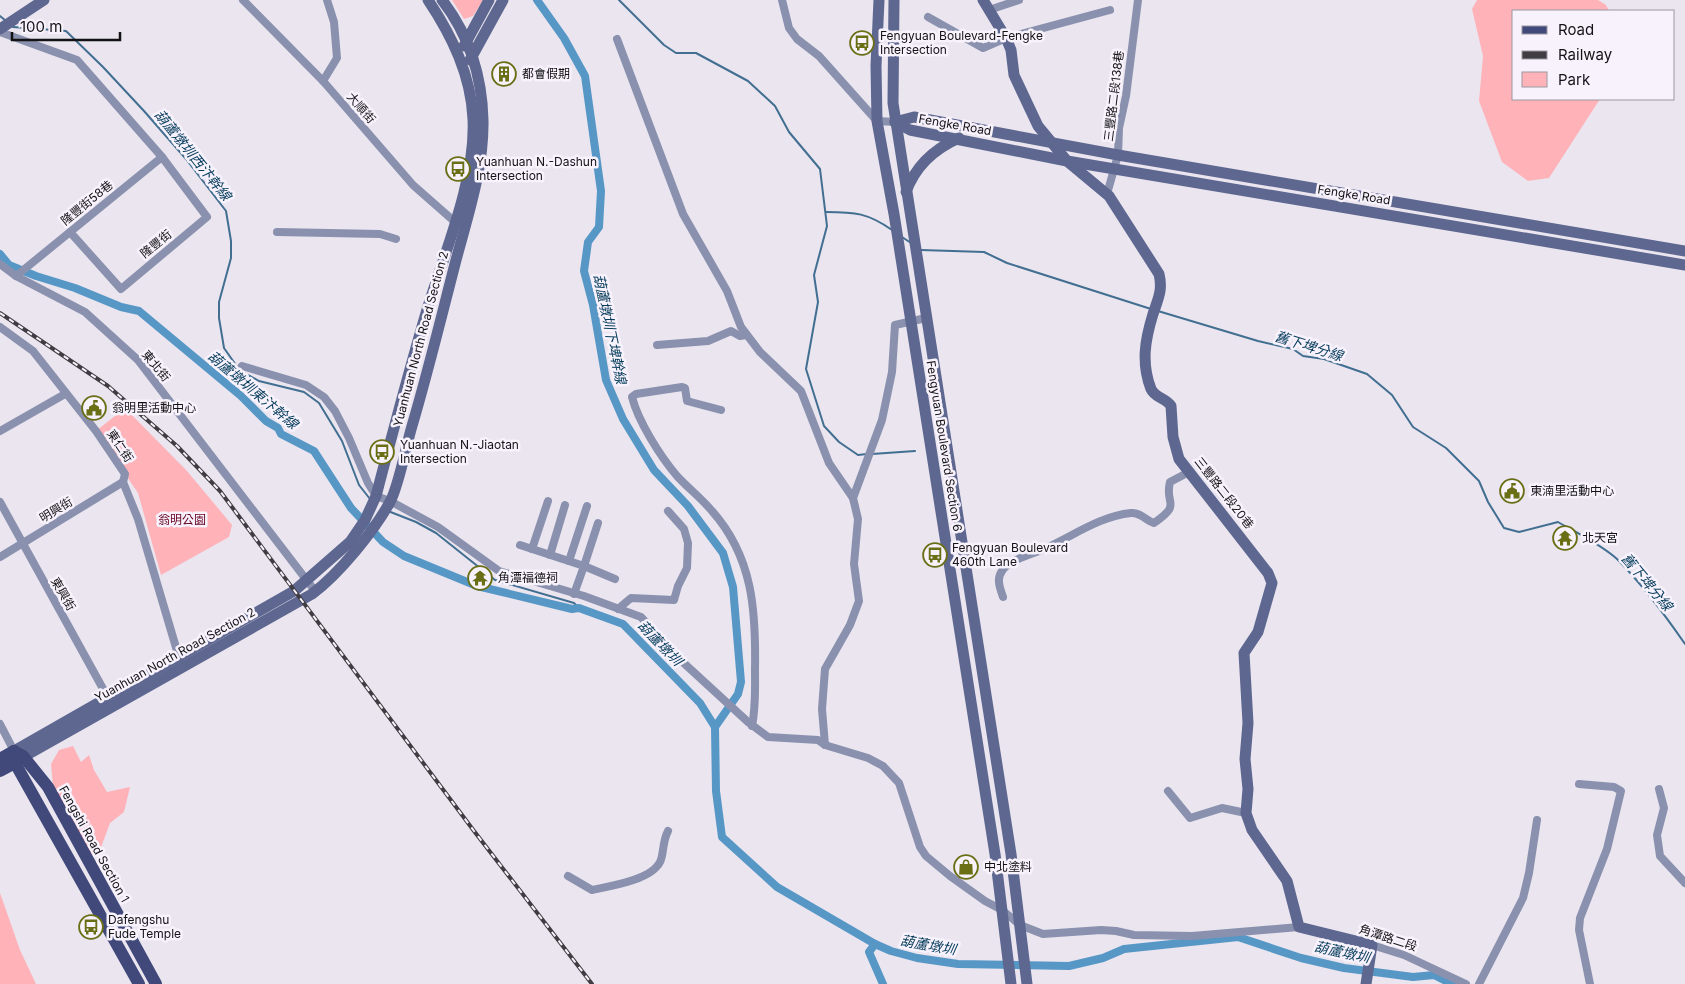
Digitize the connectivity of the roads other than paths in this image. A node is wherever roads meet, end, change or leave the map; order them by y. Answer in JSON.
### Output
{"nodes":[{"id":1,"x":44,"y":0,"type":"edge"},
{"id":2,"x":243,"y":0,"type":"edge"},
{"id":3,"x":327,"y":0,"type":"edge"},
{"id":4,"x":428,"y":0,"type":"edge"},
{"id":5,"x":442,"y":0,"type":"edge"},
{"id":6,"x":490,"y":0,"type":"edge"},
{"id":7,"x":503,"y":0,"type":"edge"},
{"id":8,"x":782,"y":0,"type":"edge"},
{"id":9,"x":879,"y":0,"type":"edge"},
{"id":10,"x":894,"y":0,"type":"edge"},
{"id":11,"x":1019,"y":0,"type":"edge"},
{"id":12,"x":1138,"y":0,"type":"edge"},
{"id":13,"x":986,"y":5,"type":"edge"},
{"id":14,"x":1110,"y":10,"type":"dead end"},
{"id":15,"x":928,"y":17,"type":"dead end"},
{"id":16,"x":0,"y":31,"type":"edge"},
{"id":17,"x":1006,"y":38,"type":"junction"},
{"id":18,"x":617,"y":39,"type":"dead end"},
{"id":19,"x":467,"y":43,"type":"junction"},
{"id":20,"x":458,"y":52,"type":"junction"},
{"id":21,"x":473,"y":57,"type":"junction"},
{"id":22,"x":463,"y":68,"type":"junction"},
{"id":23,"x":323,"y":81,"type":"junction"},
{"id":24,"x":877,"y":121,"type":"junction"},
{"id":25,"x":895,"y":122,"type":"junction"},
{"id":26,"x":959,"y":138,"type":"junction"},
{"id":27,"x":1049,"y":141,"type":"junction"},
{"id":28,"x":1118,"y":155,"type":"junction"},
{"id":29,"x":162,"y":157,"type":"junction"},
{"id":30,"x":1067,"y":161,"type":"junction"},
{"id":31,"x":1116,"y":169,"type":"junction"},
{"id":32,"x":905,"y":194,"type":"junction"},
{"id":33,"x":1107,"y":194,"type":"junction"},
{"id":34,"x":460,"y":223,"type":"junction"},
{"id":35,"x":70,"y":232,"type":"junction"},
{"id":36,"x":277,"y":232,"type":"dead end"},
{"id":37,"x":396,"y":239,"type":"dead end"},
{"id":38,"x":1685,"y":251,"type":"edge"},
{"id":39,"x":0,"y":264,"type":"edge"},
{"id":40,"x":1685,"y":264,"type":"edge"},
{"id":41,"x":18,"y":275,"type":"junction"},
{"id":42,"x":926,"y":318,"type":"junction"},
{"id":43,"x":911,"y":321,"type":"junction"},
{"id":44,"x":0,"y":326,"type":"edge"},
{"id":45,"x":746,"y":335,"type":"junction"},
{"id":46,"x":657,"y":345,"type":"dead end"},
{"id":47,"x":239,"y":369,"type":"dead end"},
{"id":48,"x":65,"y":394,"type":"junction"},
{"id":49,"x":721,"y":410,"type":"dead end"},
{"id":50,"x":0,"y":431,"type":"edge"},
{"id":51,"x":1188,"y":472,"type":"junction"},
{"id":52,"x":123,"y":482,"type":"junction"},
{"id":53,"x":376,"y":496,"type":"junction"},
{"id":54,"x":853,"y":498,"type":"junction"},
{"id":55,"x":390,"y":501,"type":"junction"},
{"id":56,"x":548,"y":501,"type":"dead end"},
{"id":57,"x":0,"y":502,"type":"edge"},
{"id":58,"x":565,"y":504,"type":"dead end"},
{"id":59,"x":587,"y":506,"type":"dead end"},
{"id":60,"x":668,"y":511,"type":"dead end"},
{"id":61,"x":598,"y":523,"type":"dead end"},
{"id":62,"x":22,"y":544,"type":"junction"},
{"id":63,"x":354,"y":545,"type":"junction"},
{"id":64,"x":520,"y":545,"type":"dead end"},
{"id":65,"x":532,"y":549,"type":"junction"},
{"id":66,"x":550,"y":555,"type":"junction"},
{"id":67,"x":0,"y":558,"type":"edge"},
{"id":68,"x":569,"y":561,"type":"junction"},
{"id":69,"x":584,"y":566,"type":"junction"},
{"id":70,"x":615,"y":579,"type":"dead end"},
{"id":71,"x":308,"y":582,"type":"junction"},
{"id":72,"x":315,"y":592,"type":"junction"},
{"id":73,"x":574,"y":594,"type":"junction"},
{"id":74,"x":1003,"y":597,"type":"dead end"},
{"id":75,"x":618,"y":609,"type":"junction"},
{"id":76,"x":180,"y":662,"type":"junction"},
{"id":77,"x":107,"y":696,"type":"junction"},
{"id":78,"x":0,"y":724,"type":"edge"},
{"id":79,"x":750,"y":724,"type":"junction"},
{"id":80,"x":825,"y":745,"type":"junction"},
{"id":81,"x":17,"y":757,"type":"junction"},
{"id":82,"x":0,"y":759,"type":"edge"},
{"id":83,"x":0,"y":771,"type":"edge"},
{"id":84,"x":1579,"y":784,"type":"dead end"},
{"id":85,"x":1659,"y":789,"type":"dead end"},
{"id":86,"x":1168,"y":791,"type":"dead end"},
{"id":87,"x":1246,"y":813,"type":"junction"},
{"id":88,"x":1537,"y":820,"type":"dead end"},
{"id":89,"x":668,"y":831,"type":"dead end"},
{"id":90,"x":568,"y":876,"type":"dead end"},
{"id":91,"x":1685,"y":883,"type":"edge"},
{"id":92,"x":1002,"y":910,"type":"junction"},
{"id":93,"x":1020,"y":925,"type":"junction"},
{"id":94,"x":1299,"y":927,"type":"junction"},
{"id":95,"x":1372,"y":945,"type":"junction"},
{"id":96,"x":1366,"y":980,"type":"edge"},
{"id":97,"x":1026,"y":981,"type":"edge"},
{"id":98,"x":1011,"y":982,"type":"edge"},
{"id":99,"x":139,"y":984,"type":"edge"},
{"id":100,"x":156,"y":984,"type":"edge"},
{"id":101,"x":1466,"y":984,"type":"edge"},
{"id":102,"x":1479,"y":984,"type":"edge"},
{"id":103,"x":1590,"y":984,"type":"edge"}],
"edges":[{"from":1,"to":16,"type":"street"},
{"from":2,"to":23,"type":"street","name":"大順街"},
{"from":3,"to":23,"type":"street"},
{"from":4,"to":20,"type":"street","name":"Yuanhuan North Road Section 2"},
{"from":5,"to":19,"type":"street","name":"Yuanhuan North Road Section 2"},
{"from":6,"to":19,"type":"street"},
{"from":7,"to":21,"type":"street"},
{"from":8,"to":24,"type":"street"},
{"from":9,"to":24,"type":"street","name":"Fengyuan Boulevard Section 6"},
{"from":10,"to":25,"type":"street","name":"Fengyuan Boulevard Section 6"},
{"from":11,"to":13,"type":"street"},
{"from":12,"to":28,"type":"street","name":"三豐路二段138巷"},
{"from":13,"to":17,"type":"street","name":"三豐路二段20巷"},
{"from":14,"to":17,"type":"street"},
{"from":15,"to":17,"type":"street"},
{"from":16,"to":29,"type":"street"},
{"from":17,"to":27,"type":"street","name":"三豐路二段20巷"},
{"from":18,"to":45,"type":"street"},
{"from":19,"to":20,"type":"street"},
{"from":19,"to":21,"type":"street","name":"Yuanhuan North Road Section 2"},
{"from":20,"to":22,"type":"street","name":"Yuanhuan North Road Section 2"},
{"from":21,"to":22,"type":"street"},
{"from":21,"to":34,"type":"street","name":"Yuanhuan North Road Section 2"},
{"from":22,"to":34,"type":"street","name":"Yuanhuan North Road Section 2"},
{"from":23,"to":34,"type":"street","name":"大順街"},
{"from":24,"to":25,"type":"street"},
{"from":24,"to":43,"type":"street","name":"Fengyuan Boulevard Section 6"},
{"from":25,"to":26,"type":"street","name":"Fengke Road"},
{"from":25,"to":27,"type":"street","name":"Fengke Road"},
{"from":25,"to":32,"type":"street","name":"Fengyuan Boulevard Section 6"},
{"from":26,"to":30,"type":"street","name":"Fengke Road"},
{"from":26,"to":32,"type":"street"},
{"from":27,"to":28,"type":"street","name":"Fengke Road"},
{"from":27,"to":30,"type":"street","name":"三豐路二段20巷"},
{"from":28,"to":31,"type":"street","name":"三豐路二段138巷"},
{"from":28,"to":38,"type":"street","name":"Fengke Road"},
{"from":29,"to":35,"type":"street","name":"隆豐街58巷"},
{"from":29,"to":35,"type":"street","name":"隆豐街"},
{"from":30,"to":31,"type":"street","name":"Fengke Road"},
{"from":30,"to":33,"type":"street","name":"三豐路二段20巷"},
{"from":31,"to":33,"type":"street","name":"三豐路二段138巷"},
{"from":31,"to":40,"type":"street","name":"Fengke Road"},
{"from":32,"to":42,"type":"street","name":"Fengyuan Boulevard Section 6"},
{"from":33,"to":51,"type":"street","name":"三豐路二段20巷"},
{"from":34,"to":53,"type":"street","name":"Yuanhuan North Road Section 2"},
{"from":34,"to":55,"type":"street","name":"Yuanhuan North Road Section 2"},
{"from":35,"to":41,"type":"street","name":"隆豐街58巷"},
{"from":36,"to":37,"type":"street"},
{"from":39,"to":41,"type":"street","name":"東北街"},
{"from":41,"to":71,"type":"street","name":"東北街"},
{"from":42,"to":43,"type":"street"},
{"from":42,"to":93,"type":"street","name":"Fengyuan Boulevard Section 6"},
{"from":43,"to":54,"type":"street"},
{"from":43,"to":92,"type":"street","name":"Fengyuan Boulevard Section 6"},
{"from":44,"to":48,"type":"street","name":"東仁街"},
{"from":45,"to":46,"type":"street"},
{"from":45,"to":54,"type":"street"},
{"from":47,"to":53,"type":"street"},
{"from":48,"to":50,"type":"street"},
{"from":48,"to":52,"type":"street","name":"東仁街"},
{"from":49,"to":79,"type":"street"},
{"from":51,"to":74,"type":"street"},
{"from":51,"to":87,"type":"street","name":"三豐路二段20巷"},
{"from":52,"to":62,"type":"street","name":"明興街"},
{"from":52,"to":76,"type":"street","name":"東仁街"},
{"from":53,"to":55,"type":"street"},
{"from":53,"to":63,"type":"street","name":"Yuanhuan North Road Section 2"},
{"from":54,"to":80,"type":"street"},
{"from":55,"to":63,"type":"street","name":"Yuanhuan North Road Section 2"},
{"from":55,"to":73,"type":"street"},
{"from":56,"to":65,"type":"street"},
{"from":57,"to":62,"type":"street","name":"東興街"},
{"from":58,"to":66,"type":"street"},
{"from":59,"to":68,"type":"street"},
{"from":60,"to":75,"type":"street"},
{"from":61,"to":69,"type":"street"},
{"from":62,"to":67,"type":"street","name":"明興街"},
{"from":62,"to":77,"type":"street","name":"東興街"},
{"from":63,"to":71,"type":"street","name":"Yuanhuan North Road Section 2"},
{"from":63,"to":72,"type":"street","name":"Yuanhuan North Road Section 2"},
{"from":64,"to":65,"type":"street"},
{"from":65,"to":66,"type":"street"},
{"from":66,"to":68,"type":"street"},
{"from":68,"to":69,"type":"street"},
{"from":69,"to":70,"type":"street"},
{"from":69,"to":73,"type":"street"},
{"from":71,"to":72,"type":"street","name":"東北街"},
{"from":71,"to":76,"type":"street","name":"Yuanhuan North Road Section 2"},
{"from":72,"to":76,"type":"street","name":"Yuanhuan North Road Section 2"},
{"from":73,"to":75,"type":"street"},
{"from":75,"to":79,"type":"street"},
{"from":76,"to":77,"type":"street","name":"Yuanhuan North Road Section 2"},
{"from":76,"to":81,"type":"street","name":"Yuanhuan North Road Section 2"},
{"from":77,"to":81,"type":"street","name":"Yuanhuan North Road Section 2"},
{"from":78,"to":81,"type":"street","name":"Fengshi Road Section 1"},
{"from":79,"to":80,"type":"street"},
{"from":80,"to":92,"type":"street"},
{"from":81,"to":82,"type":"main road"},
{"from":81,"to":83,"type":"main road"},
{"from":81,"to":99,"type":"main road","name":"Fengshi Road Section 1"},
{"from":81,"to":100,"type":"main road","name":"Fengshi Road Section 1"},
{"from":84,"to":103,"type":"street"},
{"from":85,"to":91,"type":"street"},
{"from":86,"to":87,"type":"street"},
{"from":87,"to":94,"type":"street","name":"三豐路二段20巷"},
{"from":88,"to":102,"type":"street"},
{"from":89,"to":90,"type":"street"},
{"from":92,"to":93,"type":"street"},
{"from":92,"to":98,"type":"street","name":"Fengyuan Boulevard Section 6"},
{"from":93,"to":94,"type":"street"},
{"from":93,"to":97,"type":"street","name":"Fengyuan Boulevard Section 6"},
{"from":94,"to":95,"type":"street","name":"角潭路二段"},
{"from":95,"to":96,"type":"street"},
{"from":95,"to":101,"type":"street","name":"角潭路二段"}]}
